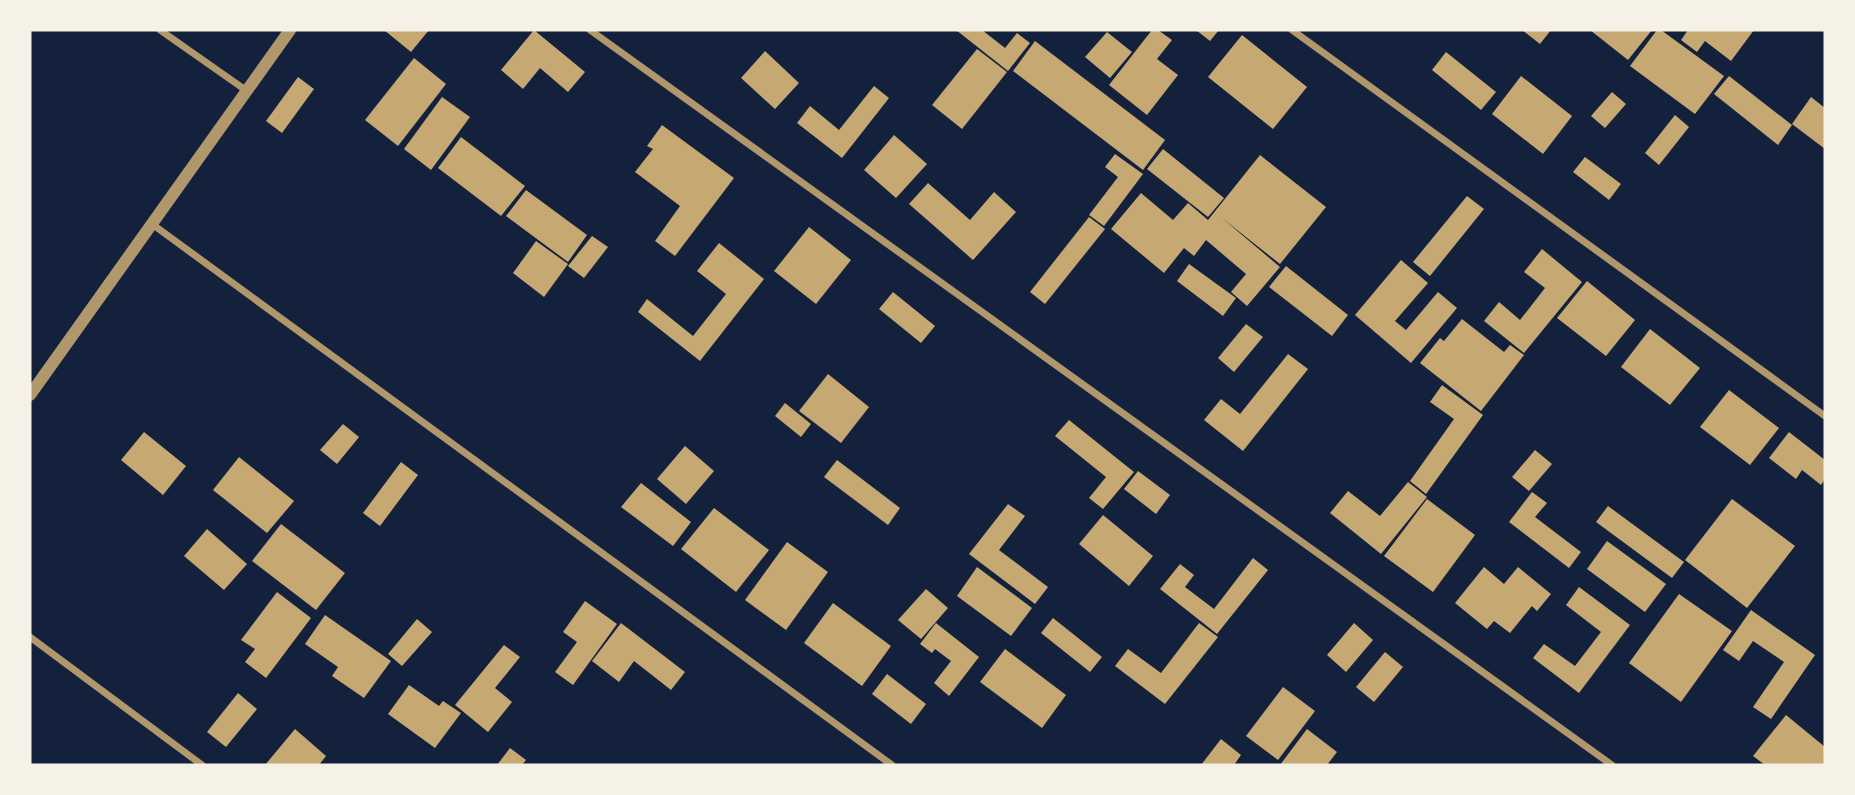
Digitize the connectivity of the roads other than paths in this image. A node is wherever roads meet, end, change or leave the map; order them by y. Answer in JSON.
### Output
{"nodes":[{"id":1,"x":160,"y":30,"type":"edge"},
{"id":2,"x":290,"y":30,"type":"edge"},
{"id":3,"x":590,"y":30,"type":"edge"},
{"id":4,"x":1292,"y":30,"type":"edge"},
{"id":5,"x":247,"y":91,"type":"junction"},
{"id":6,"x":152,"y":224,"type":"junction"},
{"id":7,"x":30,"y":395,"type":"edge"},
{"id":8,"x":1825,"y":416,"type":"edge"},
{"id":9,"x":30,"y":637,"type":"edge"},
{"id":10,"x":202,"y":765,"type":"edge"},
{"id":11,"x":892,"y":765,"type":"edge"},
{"id":12,"x":1612,"y":765,"type":"edge"}],
"edges":[{"from":1,"to":5,"type":"street"},
{"from":2,"to":5,"type":"street"},
{"from":3,"to":12,"type":"street"},
{"from":4,"to":8,"type":"street"},
{"from":5,"to":6,"type":"street"},
{"from":6,"to":7,"type":"street"},
{"from":6,"to":11,"type":"street"},
{"from":9,"to":10,"type":"street"}]}
